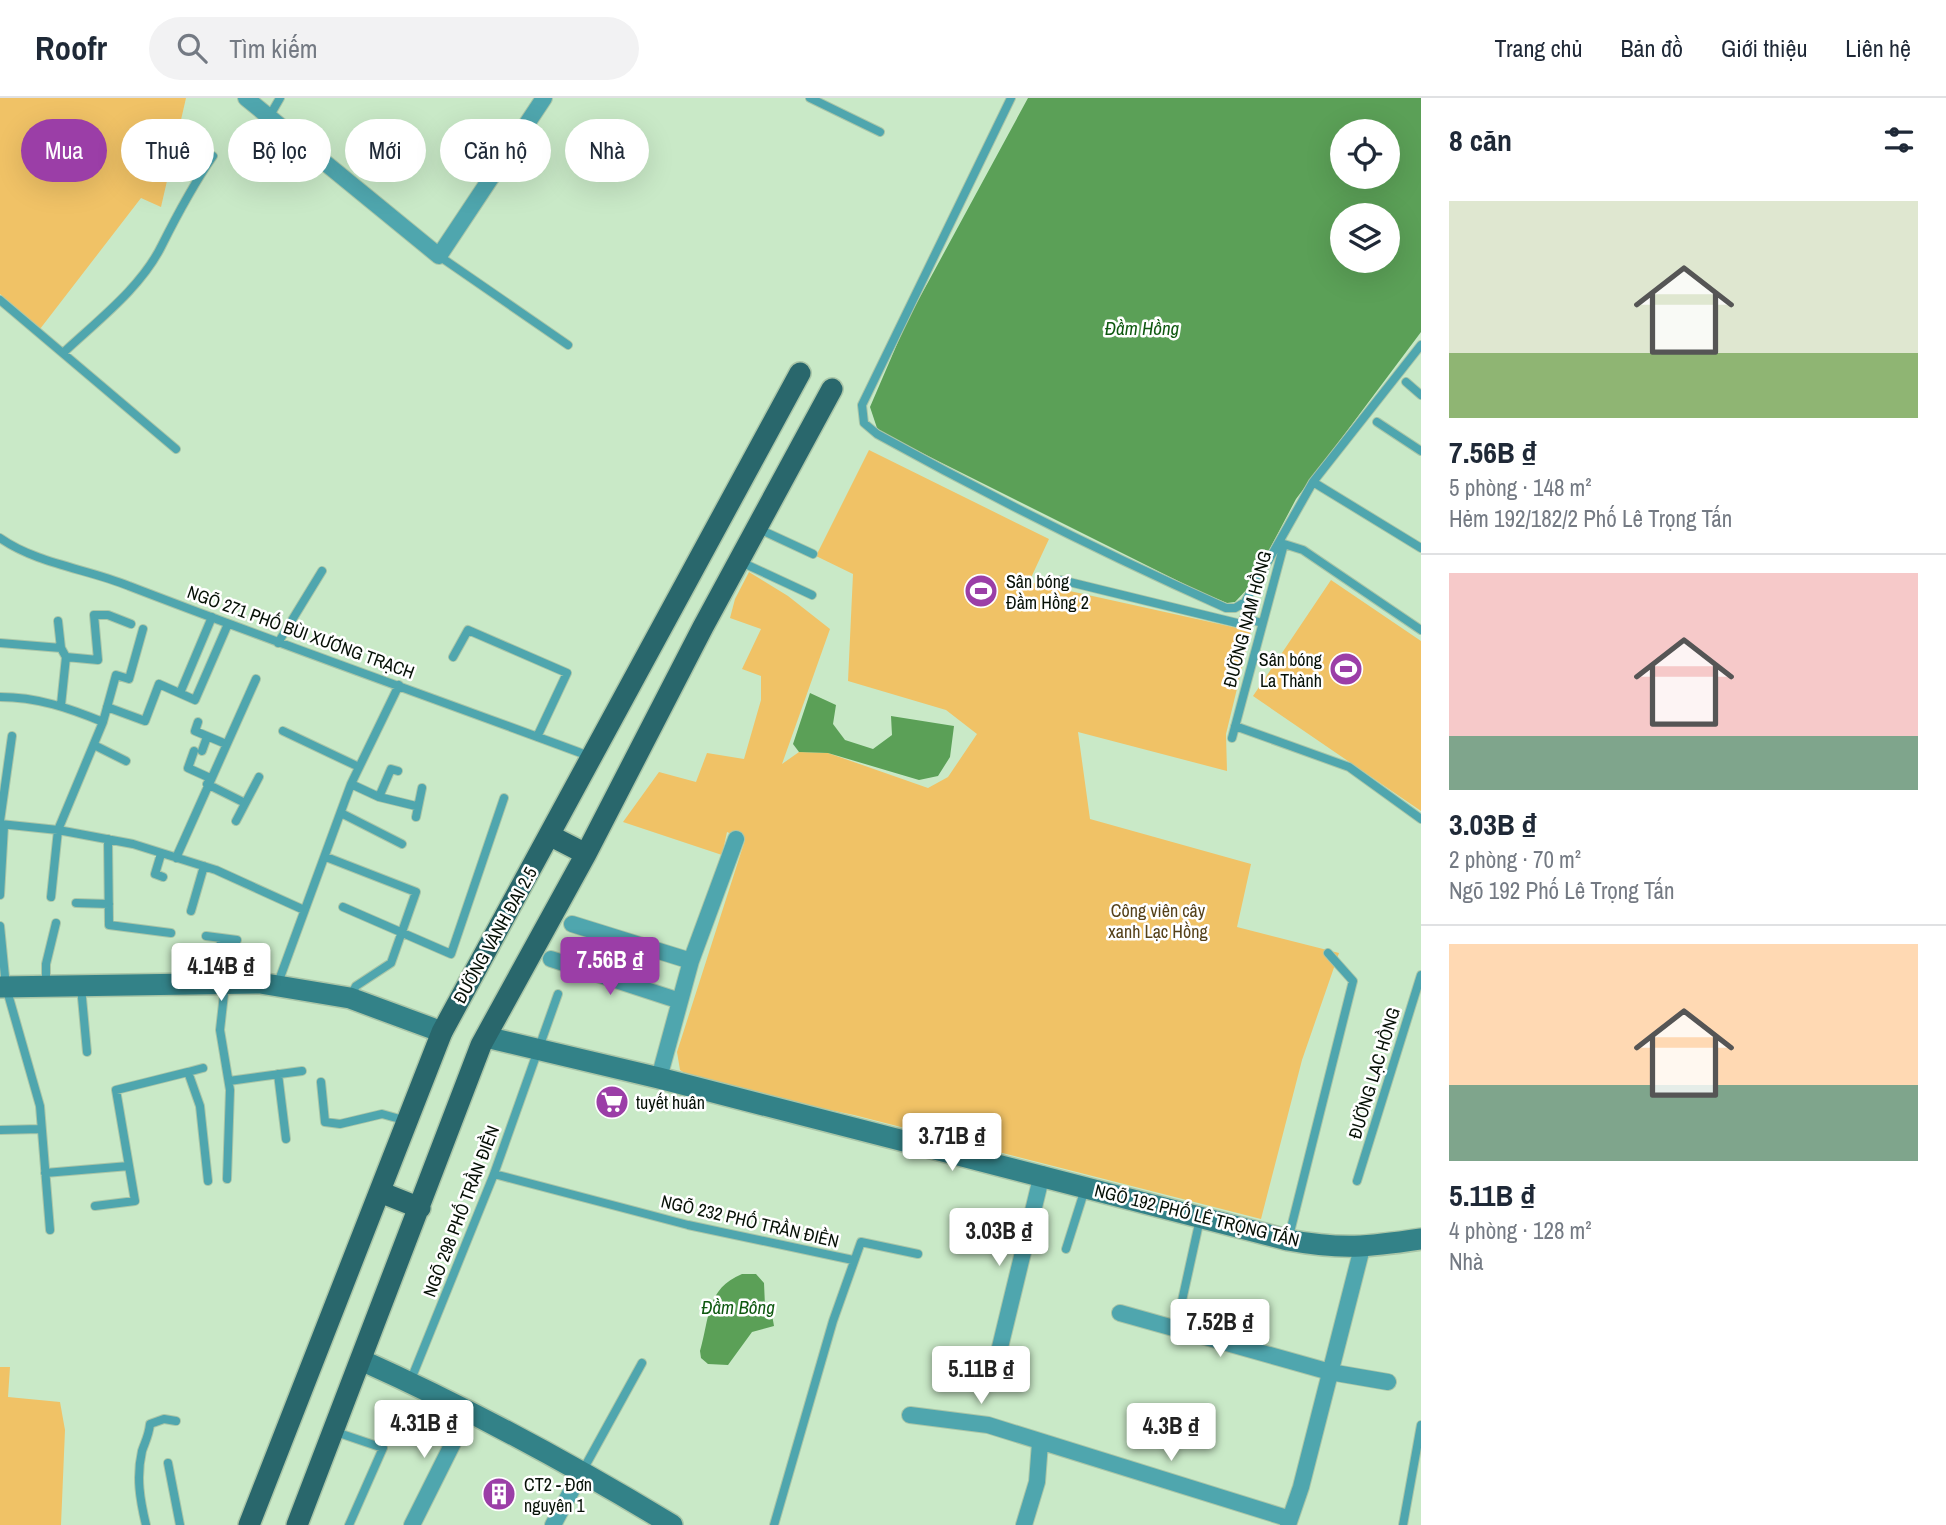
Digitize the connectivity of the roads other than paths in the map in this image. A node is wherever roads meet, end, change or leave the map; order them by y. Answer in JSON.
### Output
{"nodes":[{"id":1,"x":246,"y":98,"type":"edge"},
{"id":2,"x":280,"y":98,"type":"edge"},
{"id":3,"x":544,"y":98,"type":"edge"},
{"id":4,"x":810,"y":98,"type":"edge"},
{"id":5,"x":1011,"y":98,"type":"edge"},
{"id":6,"x":269,"y":117,"type":"junction"},
{"id":7,"x":880,"y":132,"type":"dead end"},
{"id":8,"x":195,"y":182,"type":"edge"},
{"id":9,"x":439,"y":256,"type":"junction"},
{"id":10,"x":0,"y":300,"type":"edge"},
{"id":11,"x":568,"y":345,"type":"dead end"},
{"id":12,"x":1421,"y":345,"type":"edge"},
{"id":13,"x":63,"y":353,"type":"junction"},
{"id":14,"x":800,"y":373,"type":"dead end"},
{"id":15,"x":1406,"y":382,"type":"dead end"},
{"id":16,"x":832,"y":389,"type":"dead end"},
{"id":17,"x":1421,"y":395,"type":"edge"},
{"id":18,"x":1377,"y":422,"type":"dead end"},
{"id":19,"x":176,"y":449,"type":"dead end"},
{"id":20,"x":1421,"y":451,"type":"edge"},
{"id":21,"x":754,"y":458,"type":"junction"},
{"id":22,"x":786,"y":472,"type":"junction"},
{"id":23,"x":1313,"y":482,"type":"junction"},
{"id":24,"x":756,"y":528,"type":"junction"},
{"id":25,"x":0,"y":538,"type":"edge"},
{"id":26,"x":1421,"y":548,"type":"edge"},
{"id":27,"x":813,"y":554,"type":"dead end"},
{"id":28,"x":739,"y":561,"type":"junction"},
{"id":29,"x":1267,"y":561,"type":"junction"},
{"id":30,"x":1278,"y":561,"type":"junction"},
{"id":31,"x":323,"y":571,"type":"dead end"},
{"id":32,"x":1061,"y":580,"type":"dead end"},
{"id":33,"x":812,"y":595,"type":"dead end"},
{"id":34,"x":212,"y":617,"type":"junction"},
{"id":35,"x":58,"y":621,"type":"dead end"},
{"id":36,"x":1262,"y":623,"type":"junction"},
{"id":37,"x":131,"y":624,"type":"dead end"},
{"id":38,"x":228,"y":624,"type":"junction"},
{"id":39,"x":143,"y":629,"type":"dead end"},
{"id":40,"x":1421,"y":630,"type":"edge"},
{"id":41,"x":0,"y":643,"type":"edge"},
{"id":42,"x":278,"y":643,"type":"junction"},
{"id":43,"x":63,"y":653,"type":"junction"},
{"id":44,"x":453,"y":657,"type":"dead end"},
{"id":45,"x":256,"y":679,"type":"dead end"},
{"id":46,"x":399,"y":685,"type":"junction"},
{"id":47,"x":180,"y":693,"type":"junction"},
{"id":48,"x":0,"y":697,"type":"edge"},
{"id":49,"x":61,"y":705,"type":"junction"},
{"id":50,"x":107,"y":707,"type":"junction"},
{"id":51,"x":103,"y":722,"type":"junction"},
{"id":52,"x":198,"y":722,"type":"dead end"},
{"id":53,"x":1235,"y":726,"type":"junction"},
{"id":54,"x":283,"y":731,"type":"dead end"},
{"id":55,"x":12,"y":736,"type":"dead end"},
{"id":56,"x":207,"y":737,"type":"junction"},
{"id":57,"x":537,"y":737,"type":"junction"},
{"id":58,"x":1232,"y":738,"type":"dead end"},
{"id":59,"x":226,"y":744,"type":"junction"},
{"id":60,"x":94,"y":745,"type":"junction"},
{"id":61,"x":592,"y":757,"type":"junction"},
{"id":62,"x":126,"y":761,"type":"dead end"},
{"id":63,"x":359,"y":767,"type":"junction"},
{"id":64,"x":398,"y":771,"type":"dead end"},
{"id":65,"x":259,"y":777,"type":"dead end"},
{"id":66,"x":209,"y":781,"type":"junction"},
{"id":67,"x":351,"y":784,"type":"junction"},
{"id":68,"x":422,"y":788,"type":"dead end"},
{"id":69,"x":379,"y":797,"type":"junction"},
{"id":70,"x":504,"y":799,"type":"dead end"},
{"id":71,"x":245,"y":803,"type":"junction"},
{"id":72,"x":416,"y":806,"type":"junction"},
{"id":73,"x":341,"y":813,"type":"junction"},
{"id":74,"x":416,"y":817,"type":"dead end"},
{"id":75,"x":1421,"y":819,"type":"edge"},
{"id":76,"x":236,"y":821,"type":"dead end"},
{"id":77,"x":1,"y":824,"type":"edge"},
{"id":78,"x":58,"y":830,"type":"junction"},
{"id":79,"x":549,"y":835,"type":"junction"},
{"id":80,"x":108,"y":839,"type":"junction"},
{"id":81,"x":736,"y":839,"type":"dead end"},
{"id":82,"x":402,"y":844,"type":"dead end"},
{"id":83,"x":161,"y":854,"type":"junction"},
{"id":84,"x":586,"y":854,"type":"junction"},
{"id":85,"x":326,"y":857,"type":"junction"},
{"id":86,"x":176,"y":858,"type":"junction"},
{"id":87,"x":204,"y":866,"type":"junction"},
{"id":88,"x":163,"y":877,"type":"dead end"},
{"id":89,"x":0,"y":895,"type":"edge"},
{"id":90,"x":51,"y":897,"type":"dead end"},
{"id":91,"x":76,"y":903,"type":"dead end"},
{"id":92,"x":109,"y":904,"type":"junction"},
{"id":93,"x":343,"y":907,"type":"dead end"},
{"id":94,"x":191,"y":911,"type":"dead end"},
{"id":95,"x":304,"y":911,"type":"junction"},
{"id":96,"x":56,"y":923,"type":"dead end"},
{"id":97,"x":572,"y":924,"type":"dead end"},
{"id":98,"x":0,"y":926,"type":"edge"},
{"id":99,"x":171,"y":933,"type":"dead end"},
{"id":100,"x":402,"y":933,"type":"junction"},
{"id":101,"x":206,"y":936,"type":"dead end"},
{"id":102,"x":221,"y":938,"type":"junction"},
{"id":103,"x":236,"y":940,"type":"dead end"},
{"id":104,"x":1328,"y":954,"type":"dead end"},
{"id":105,"x":551,"y":959,"type":"dead end"},
{"id":106,"x":691,"y":961,"type":"junction"},
{"id":107,"x":1421,"y":975,"type":"edge"},
{"id":108,"x":222,"y":982,"type":"junction"},
{"id":109,"x":278,"y":986,"type":"junction"},
{"id":110,"x":3,"y":987,"type":"edge"},
{"id":111,"x":46,"y":987,"type":"junction"},
{"id":112,"x":81,"y":987,"type":"junction"},
{"id":113,"x":558,"y":994,"type":"dead end"},
{"id":114,"x":350,"y":998,"type":"junction"},
{"id":115,"x":680,"y":1001,"type":"junction"},
{"id":116,"x":442,"y":1032,"type":"junction"},
{"id":117,"x":486,"y":1037,"type":"junction"},
{"id":118,"x":538,"y":1049,"type":"junction"},
{"id":119,"x":87,"y":1052,"type":"dead end"},
{"id":120,"x":203,"y":1068,"type":"dead end"},
{"id":121,"x":302,"y":1071,"type":"dead end"},
{"id":122,"x":188,"y":1072,"type":"junction"},
{"id":123,"x":278,"y":1074,"type":"junction"},
{"id":124,"x":659,"y":1077,"type":"junction"},
{"id":125,"x":229,"y":1081,"type":"junction"},
{"id":126,"x":321,"y":1083,"type":"dead end"},
{"id":127,"x":407,"y":1121,"type":"junction"},
{"id":128,"x":40,"y":1129,"type":"junction"},
{"id":129,"x":0,"y":1130,"type":"edge"},
{"id":130,"x":286,"y":1139,"type":"dead end"},
{"id":131,"x":129,"y":1166,"type":"junction"},
{"id":132,"x":45,"y":1172,"type":"junction"},
{"id":133,"x":494,"y":1174,"type":"junction"},
{"id":134,"x":1042,"y":1174,"type":"junction"},
{"id":135,"x":227,"y":1179,"type":"dead end"},
{"id":136,"x":208,"y":1181,"type":"dead end"},
{"id":137,"x":1357,"y":1181,"type":"dead end"},
{"id":138,"x":1086,"y":1187,"type":"junction"},
{"id":139,"x":380,"y":1192,"type":"junction"},
{"id":140,"x":95,"y":1206,"type":"dead end"},
{"id":141,"x":420,"y":1208,"type":"junction"},
{"id":142,"x":1200,"y":1219,"type":"junction"},
{"id":143,"x":50,"y":1230,"type":"dead end"},
{"id":144,"x":1421,"y":1239,"type":"edge"},
{"id":145,"x":1288,"y":1240,"type":"junction"},
{"id":146,"x":1362,"y":1248,"type":"junction"},
{"id":147,"x":1066,"y":1249,"type":"dead end"},
{"id":148,"x":918,"y":1254,"type":"dead end"},
{"id":149,"x":853,"y":1260,"type":"junction"},
{"id":150,"x":1120,"y":1313,"type":"dead end"},
{"id":151,"x":1176,"y":1328,"type":"junction"},
{"id":152,"x":360,"y":1360,"type":"junction"},
{"id":153,"x":642,"y":1363,"type":"dead end"},
{"id":154,"x":994,"y":1372,"type":"dead end"},
{"id":155,"x":1330,"y":1372,"type":"junction"},
{"id":156,"x":410,"y":1382,"type":"junction"},
{"id":157,"x":1388,"y":1382,"type":"dead end"},
{"id":158,"x":470,"y":1411,"type":"junction"},
{"id":159,"x":910,"y":1415,"type":"dead end"},
{"id":160,"x":176,"y":1421,"type":"dead end"},
{"id":161,"x":1421,"y":1425,"type":"edge"},
{"id":162,"x":333,"y":1431,"type":"junction"},
{"id":163,"x":1040,"y":1443,"type":"junction"},
{"id":164,"x":168,"y":1463,"type":"dead end"},
{"id":165,"x":582,"y":1471,"type":"junction"},
{"id":166,"x":1416,"y":1481,"type":"edge"},
{"id":167,"x":1289,"y":1522,"type":"edge"},
{"id":168,"x":146,"y":1525,"type":"edge"},
{"id":169,"x":180,"y":1525,"type":"edge"},
{"id":170,"x":249,"y":1525,"type":"edge"},
{"id":171,"x":297,"y":1525,"type":"edge"},
{"id":172,"x":349,"y":1525,"type":"edge"},
{"id":173,"x":412,"y":1525,"type":"edge"},
{"id":174,"x":553,"y":1525,"type":"edge"},
{"id":175,"x":672,"y":1525,"type":"edge"},
{"id":176,"x":774,"y":1525,"type":"edge"},
{"id":177,"x":1024,"y":1525,"type":"edge"},
{"id":178,"x":1403,"y":1525,"type":"edge"}],
"edges":[{"from":1,"to":6,"type":"street"},
{"from":2,"to":6,"type":"lane"},
{"from":3,"to":9,"type":"street"},
{"from":4,"to":7,"type":"lane"},
{"from":5,"to":29,"type":"lane"},
{"from":6,"to":9,"type":"street"},
{"from":8,"to":13,"type":"lane"},
{"from":9,"to":11,"type":"lane"},
{"from":10,"to":13,"type":"lane"},
{"from":12,"to":23,"type":"lane"},
{"from":13,"to":19,"type":"lane"},
{"from":14,"to":21,"type":"main road","name":"ĐƯỜNG VÀNH ĐAI 2.5"},
{"from":15,"to":17,"type":"lane"},
{"from":16,"to":22,"type":"main road"},
{"from":18,"to":20,"type":"lane"},
{"from":21,"to":22,"type":"main road"},
{"from":21,"to":61,"type":"main road","name":"ĐƯỜNG VÀNH ĐAI 2.5"},
{"from":22,"to":24,"type":"main road"},
{"from":23,"to":26,"type":"lane"},
{"from":23,"to":29,"type":"lane"},
{"from":24,"to":27,"type":"lane"},
{"from":24,"to":28,"type":"main road"},
{"from":25,"to":34,"type":"lane","name":"NGÕ 271 PHỐ BÙI XƯƠNG TRẠCH"},
{"from":28,"to":33,"type":"lane"},
{"from":28,"to":84,"type":"main road"},
{"from":29,"to":30,"type":"lane"},
{"from":30,"to":36,"type":"lane","name":"ĐƯỜNG NAM HỒNG"},
{"from":30,"to":40,"type":"lane","name":"ĐƯỜNG NAM HỒNG"},
{"from":31,"to":42,"type":"lane"},
{"from":32,"to":36,"type":"lane"},
{"from":34,"to":38,"type":"lane","name":"NGÕ 271 PHỐ BÙI XƯƠNG TRẠCH"},
{"from":34,"to":47,"type":"lane"},
{"from":35,"to":43,"type":"lane"},
{"from":36,"to":53,"type":"lane","name":"ĐƯỜNG NAM HỒNG"},
{"from":37,"to":43,"type":"lane"},
{"from":38,"to":42,"type":"lane","name":"NGÕ 271 PHỐ BÙI XƯƠNG TRẠCH"},
{"from":38,"to":47,"type":"lane"},
{"from":39,"to":50,"type":"lane"},
{"from":41,"to":43,"type":"lane"},
{"from":42,"to":46,"type":"lane","name":"NGÕ 271 PHỐ BÙI XƯƠNG TRẠCH"},
{"from":43,"to":49,"type":"lane"},
{"from":44,"to":57,"type":"lane"},
{"from":45,"to":59,"type":"lane"},
{"from":46,"to":57,"type":"lane","name":"NGÕ 271 PHỐ BÙI XƯƠNG TRẠCH"},
{"from":46,"to":63,"type":"lane"},
{"from":47,"to":50,"type":"lane"},
{"from":48,"to":49,"type":"lane"},
{"from":49,"to":51,"type":"lane"},
{"from":50,"to":51,"type":"lane"},
{"from":51,"to":60,"type":"lane"},
{"from":52,"to":56,"type":"lane"},
{"from":53,"to":58,"type":"lane","name":"ĐƯỜNG NAM HỒNG"},
{"from":53,"to":75,"type":"lane"},
{"from":54,"to":63,"type":"lane"},
{"from":55,"to":77,"type":"lane"},
{"from":56,"to":59,"type":"lane"},
{"from":56,"to":66,"type":"lane"},
{"from":57,"to":61,"type":"lane","name":"NGÕ 271 PHỐ BÙI XƯƠNG TRẠCH"},
{"from":59,"to":66,"type":"lane"},
{"from":60,"to":62,"type":"lane"},
{"from":60,"to":78,"type":"lane"},
{"from":61,"to":79,"type":"main road","name":"ĐƯỜNG VÀNH ĐAI 2.5"},
{"from":63,"to":67,"type":"lane"},
{"from":64,"to":69,"type":"lane"},
{"from":65,"to":71,"type":"lane"},
{"from":66,"to":71,"type":"lane"},
{"from":66,"to":86,"type":"lane"},
{"from":67,"to":69,"type":"lane"},
{"from":67,"to":73,"type":"lane"},
{"from":68,"to":72,"type":"lane"},
{"from":69,"to":72,"type":"lane"},
{"from":70,"to":100,"type":"lane"},
{"from":71,"to":76,"type":"lane"},
{"from":72,"to":74,"type":"lane"},
{"from":73,"to":82,"type":"lane"},
{"from":73,"to":85,"type":"lane"},
{"from":77,"to":78,"type":"lane"},
{"from":77,"to":89,"type":"lane"},
{"from":78,"to":80,"type":"lane"},
{"from":78,"to":90,"type":"lane"},
{"from":79,"to":84,"type":"main road"},
{"from":79,"to":116,"type":"main road","name":"ĐƯỜNG VÀNH ĐAI 2.5"},
{"from":80,"to":83,"type":"lane"},
{"from":80,"to":92,"type":"lane"},
{"from":81,"to":106,"type":"street"},
{"from":83,"to":86,"type":"lane"},
{"from":83,"to":88,"type":"lane"},
{"from":84,"to":117,"type":"main road"},
{"from":85,"to":95,"type":"lane"},
{"from":85,"to":100,"type":"lane"},
{"from":86,"to":87,"type":"lane"},
{"from":87,"to":94,"type":"lane"},
{"from":87,"to":95,"type":"lane"},
{"from":91,"to":92,"type":"lane"},
{"from":92,"to":99,"type":"lane"},
{"from":93,"to":100,"type":"lane"},
{"from":95,"to":109,"type":"lane"},
{"from":96,"to":111,"type":"lane"},
{"from":97,"to":106,"type":"street"},
{"from":98,"to":110,"type":"lane"},
{"from":100,"to":114,"type":"lane"},
{"from":101,"to":102,"type":"lane"},
{"from":102,"to":103,"type":"lane"},
{"from":102,"to":108,"type":"lane"},
{"from":104,"to":145,"type":"lane"},
{"from":105,"to":115,"type":"street"},
{"from":106,"to":115,"type":"street"},
{"from":107,"to":137,"type":"lane","name":"ĐƯỜNG LẠC HỒNG"},
{"from":108,"to":109,"type":"street"},
{"from":108,"to":112,"type":"street"},
{"from":108,"to":125,"type":"lane"},
{"from":109,"to":114,"type":"street"},
{"from":110,"to":111,"type":"street"},
{"from":110,"to":128,"type":"lane"},
{"from":111,"to":112,"type":"street"},
{"from":112,"to":119,"type":"lane"},
{"from":113,"to":118,"type":"lane","name":"NGÕ 298 PHỐ TRẦN ĐIỀN"},
{"from":114,"to":116,"type":"street"},
{"from":115,"to":124,"type":"street"},
{"from":116,"to":127,"type":"main road","name":"ĐƯỜNG VÀNH ĐAI 2.5"},
{"from":117,"to":118,"type":"street","name":"NGÕ 192 PHỐ LÊ TRỌNG TẤN"},
{"from":117,"to":141,"type":"main road"},
{"from":118,"to":124,"type":"street","name":"NGÕ 192 PHỐ LÊ TRỌNG TẤN"},
{"from":118,"to":133,"type":"lane","name":"NGÕ 298 PHỐ TRẦN ĐIỀN"},
{"from":120,"to":122,"type":"lane"},
{"from":121,"to":123,"type":"lane"},
{"from":122,"to":131,"type":"lane"},
{"from":122,"to":136,"type":"lane"},
{"from":123,"to":125,"type":"lane"},
{"from":123,"to":130,"type":"lane"},
{"from":124,"to":134,"type":"street","name":"NGÕ 192 PHỐ LÊ TRỌNG TẤN"},
{"from":125,"to":135,"type":"lane"},
{"from":126,"to":127,"type":"lane"},
{"from":127,"to":139,"type":"main road","name":"ĐƯỜNG VÀNH ĐAI 2.5"},
{"from":128,"to":129,"type":"lane"},
{"from":128,"to":132,"type":"lane"},
{"from":131,"to":132,"type":"lane"},
{"from":131,"to":140,"type":"lane"},
{"from":132,"to":143,"type":"lane"},
{"from":133,"to":149,"type":"lane","name":"NGÕ 232 PHỐ TRẦN ĐIỀN"},
{"from":133,"to":156,"type":"lane","name":"NGÕ 298 PHỐ TRẦN ĐIỀN"},
{"from":134,"to":138,"type":"street","name":"NGÕ 192 PHỐ LÊ TRỌNG TẤN"},
{"from":134,"to":154,"type":"street"},
{"from":138,"to":142,"type":"street","name":"NGÕ 192 PHỐ LÊ TRỌNG TẤN"},
{"from":138,"to":147,"type":"lane"},
{"from":139,"to":141,"type":"main road"},
{"from":139,"to":170,"type":"main road","name":"ĐƯỜNG VÀNH ĐAI 2.5"},
{"from":141,"to":152,"type":"main road"},
{"from":142,"to":145,"type":"street","name":"NGÕ 192 PHỐ LÊ TRỌNG TẤN"},
{"from":142,"to":151,"type":"lane"},
{"from":144,"to":146,"type":"street","name":"NGÕ 192 PHỐ LÊ TRỌNG TẤN"},
{"from":145,"to":146,"type":"street","name":"NGÕ 192 PHỐ LÊ TRỌNG TẤN"},
{"from":146,"to":155,"type":"street"},
{"from":148,"to":149,"type":"lane"},
{"from":149,"to":176,"type":"lane","name":"NGÕ 232 PHỐ TRẦN ĐIỀN"},
{"from":150,"to":151,"type":"street"},
{"from":151,"to":155,"type":"street"},
{"from":152,"to":156,"type":"street"},
{"from":152,"to":162,"type":"main road"},
{"from":153,"to":165,"type":"lane"},
{"from":155,"to":157,"type":"street"},
{"from":155,"to":167,"type":"street"},
{"from":156,"to":158,"type":"street"},
{"from":158,"to":165,"type":"street"},
{"from":158,"to":173,"type":"street"},
{"from":159,"to":163,"type":"street"},
{"from":160,"to":168,"type":"lane"},
{"from":161,"to":166,"type":"lane"},
{"from":162,"to":171,"type":"main road"},
{"from":162,"to":172,"type":"lane"},
{"from":163,"to":167,"type":"street"},
{"from":163,"to":177,"type":"street"},
{"from":164,"to":169,"type":"lane"},
{"from":165,"to":174,"type":"street"},
{"from":165,"to":175,"type":"street"},
{"from":166,"to":178,"type":"lane"}]}
